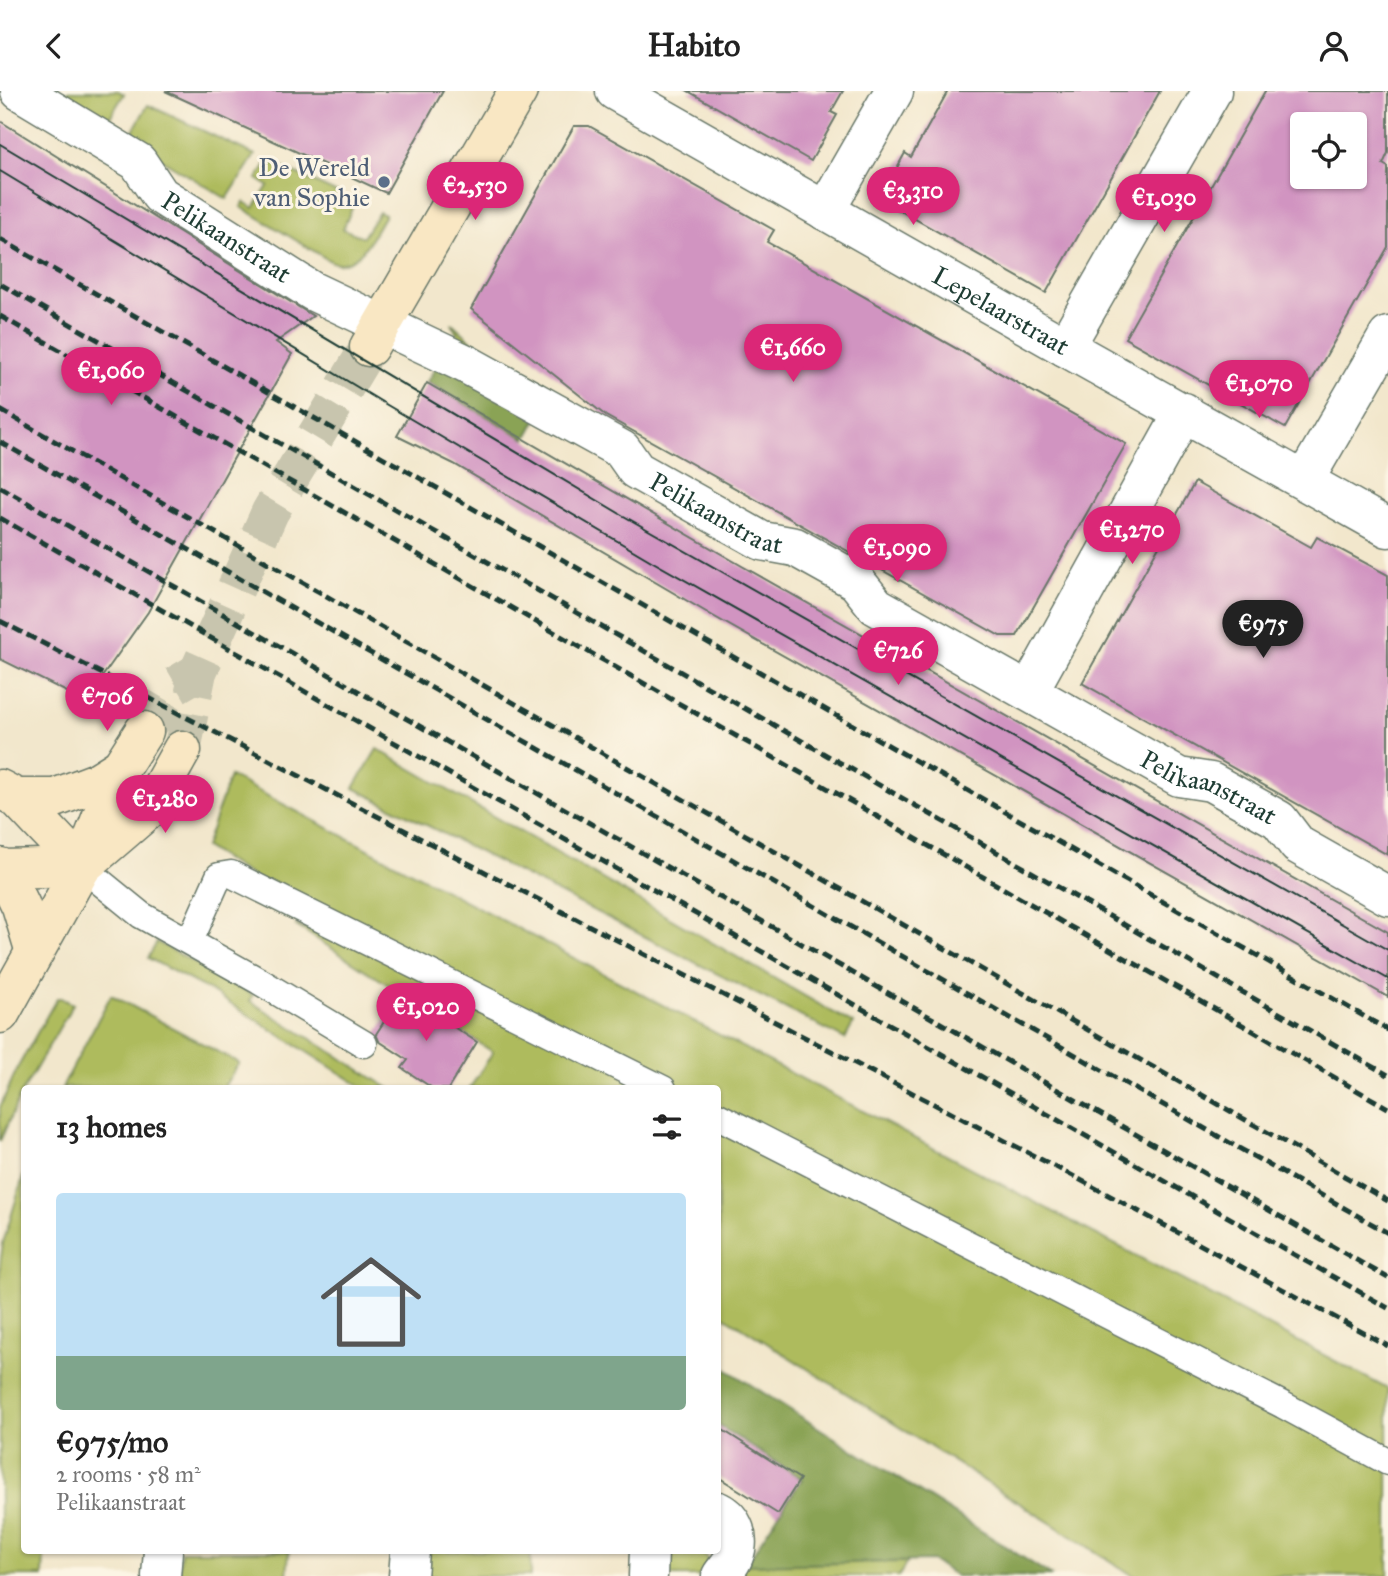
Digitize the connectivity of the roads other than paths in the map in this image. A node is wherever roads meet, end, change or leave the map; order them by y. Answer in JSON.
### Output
{"nodes":[{"id":1,"x":20,"y":91,"type":"edge"},
{"id":2,"x":518,"y":91,"type":"edge"},
{"id":3,"x":615,"y":91,"type":"edge"},
{"id":4,"x":894,"y":91,"type":"edge"},
{"id":5,"x":1212,"y":91,"type":"edge"},
{"id":6,"x":825,"y":211,"type":"junction"},
{"id":7,"x":375,"y":336,"type":"junction"},
{"id":8,"x":1388,"y":336,"type":"edge"},
{"id":9,"x":1065,"y":347,"type":"junction"},
{"id":10,"x":1184,"y":412,"type":"junction"},
{"id":11,"x":1305,"y":479,"type":"junction"},
{"id":12,"x":1388,"y":528,"type":"edge"},
{"id":13,"x":1029,"y":691,"type":"junction"},
{"id":14,"x":144,"y":731,"type":"tunnel mouth"},
{"id":15,"x":182,"y":750,"type":"tunnel mouth"},
{"id":16,"x":121,"y":767,"type":"junction"},
{"id":17,"x":8,"y":794,"type":"edge"},
{"id":18,"x":82,"y":867,"type":"junction"},
{"id":19,"x":2,"y":868,"type":"edge"},
{"id":20,"x":1388,"y":896,"type":"edge"},
{"id":21,"x":190,"y":941,"type":"junction"},
{"id":22,"x":34,"y":949,"type":"junction"},
{"id":23,"x":0,"y":1014,"type":"edge"},
{"id":24,"x":364,"y":1044,"type":"dead end"},
{"id":25,"x":655,"y":1085,"type":"edge"},
{"id":26,"x":721,"y":1118,"type":"edge"},
{"id":27,"x":1388,"y":1462,"type":"edge"},
{"id":28,"x":721,"y":1513,"type":"edge"},
{"id":29,"x":163,"y":1554,"type":"edge"},
{"id":30,"x":410,"y":1554,"type":"edge"},
{"id":31,"x":649,"y":1554,"type":"edge"},
{"id":32,"x":161,"y":1576,"type":"edge"},
{"id":33,"x":408,"y":1576,"type":"edge"},
{"id":34,"x":648,"y":1576,"type":"edge"},
{"id":35,"x":721,"y":1576,"type":"edge"}],
"edges":[{"from":1,"to":7,"type":"street","name":"Pelikaanstraat"},
{"from":2,"to":7,"type":"main road"},
{"from":3,"to":6,"type":"street","name":"Lepelaarstraat"},
{"from":4,"to":6,"type":"street"},
{"from":5,"to":9,"type":"street"},
{"from":6,"to":9,"type":"street","name":"Lepelaarstraat"},
{"from":7,"to":13,"type":"street","name":"Pelikaanstraat"},
{"from":8,"to":11,"type":"street"},
{"from":9,"to":10,"type":"street","name":"Lepelaarstraat"},
{"from":10,"to":11,"type":"street","name":"Lepelaarstraat"},
{"from":10,"to":13,"type":"street"},
{"from":11,"to":12,"type":"street","name":"Lepelaarstraat"},
{"from":13,"to":20,"type":"street","name":"Pelikaanstraat"},
{"from":14,"to":16,"type":"main road"},
{"from":15,"to":18,"type":"main road"},
{"from":16,"to":17,"type":"main road"},
{"from":16,"to":18,"type":"main road"},
{"from":17,"to":18,"type":"main road"},
{"from":18,"to":19,"type":"main road"},
{"from":18,"to":21,"type":"lane"},
{"from":18,"to":22,"type":"main road"},
{"from":19,"to":22,"type":"main road"},
{"from":21,"to":24,"type":"lane"},
{"from":21,"to":25,"type":"lane"},
{"from":22,"to":23,"type":"main road"},
{"from":26,"to":27,"type":"lane"},
{"from":28,"to":35,"type":"street"},
{"from":29,"to":32,"type":"street"},
{"from":30,"to":33,"type":"street"},
{"from":31,"to":34,"type":"street"}]}
